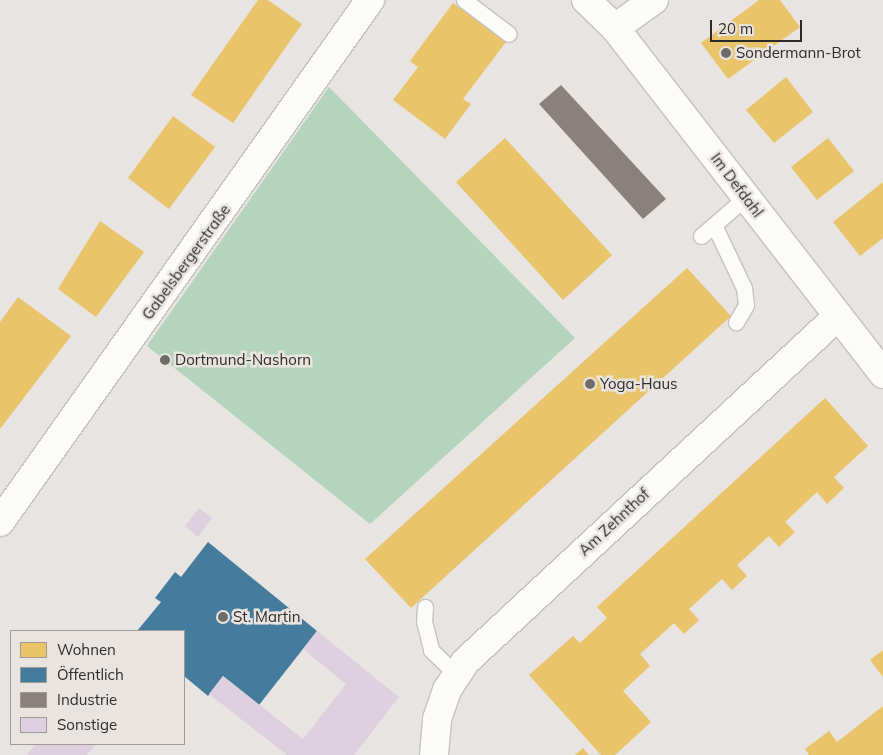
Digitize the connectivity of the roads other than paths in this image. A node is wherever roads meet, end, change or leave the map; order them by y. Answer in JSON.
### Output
{"nodes":[{"id":1,"x":370,"y":0,"type":"edge"},
{"id":2,"x":464,"y":0,"type":"edge"},
{"id":3,"x":586,"y":0,"type":"edge"},
{"id":4,"x":654,"y":0,"type":"edge"},
{"id":5,"x":615,"y":28,"type":"junction"},
{"id":6,"x":509,"y":34,"type":"dead end"},
{"id":7,"x":746,"y":197,"type":"junction"},
{"id":8,"x":714,"y":225,"type":"junction"},
{"id":9,"x":701,"y":236,"type":"dead end"},
{"id":10,"x":838,"y":316,"type":"junction"},
{"id":11,"x":736,"y":322,"type":"dead end"},
{"id":12,"x":883,"y":374,"type":"edge"},
{"id":13,"x":0,"y":522,"type":"edge"},
{"id":14,"x":425,"y":607,"type":"dead end"},
{"id":15,"x":456,"y":674,"type":"junction"},
{"id":16,"x":434,"y":755,"type":"edge"}],
"edges":[{"from":1,"to":13,"type":"street","name":"Gabelsbergerstraße"},
{"from":2,"to":6,"type":"lane"},
{"from":3,"to":5,"type":"street","name":"Im Defdahl"},
{"from":4,"to":5,"type":"street"},
{"from":5,"to":7,"type":"street","name":"Im Defdahl"},
{"from":7,"to":8,"type":"lane"},
{"from":7,"to":10,"type":"street","name":"Im Defdahl"},
{"from":8,"to":9,"type":"lane"},
{"from":8,"to":11,"type":"lane"},
{"from":10,"to":12,"type":"street","name":"Im Defdahl"},
{"from":10,"to":15,"type":"street","name":"Am Zehnthof"},
{"from":14,"to":15,"type":"lane"},
{"from":15,"to":16,"type":"street","name":"Am Zehnthof"}]}
